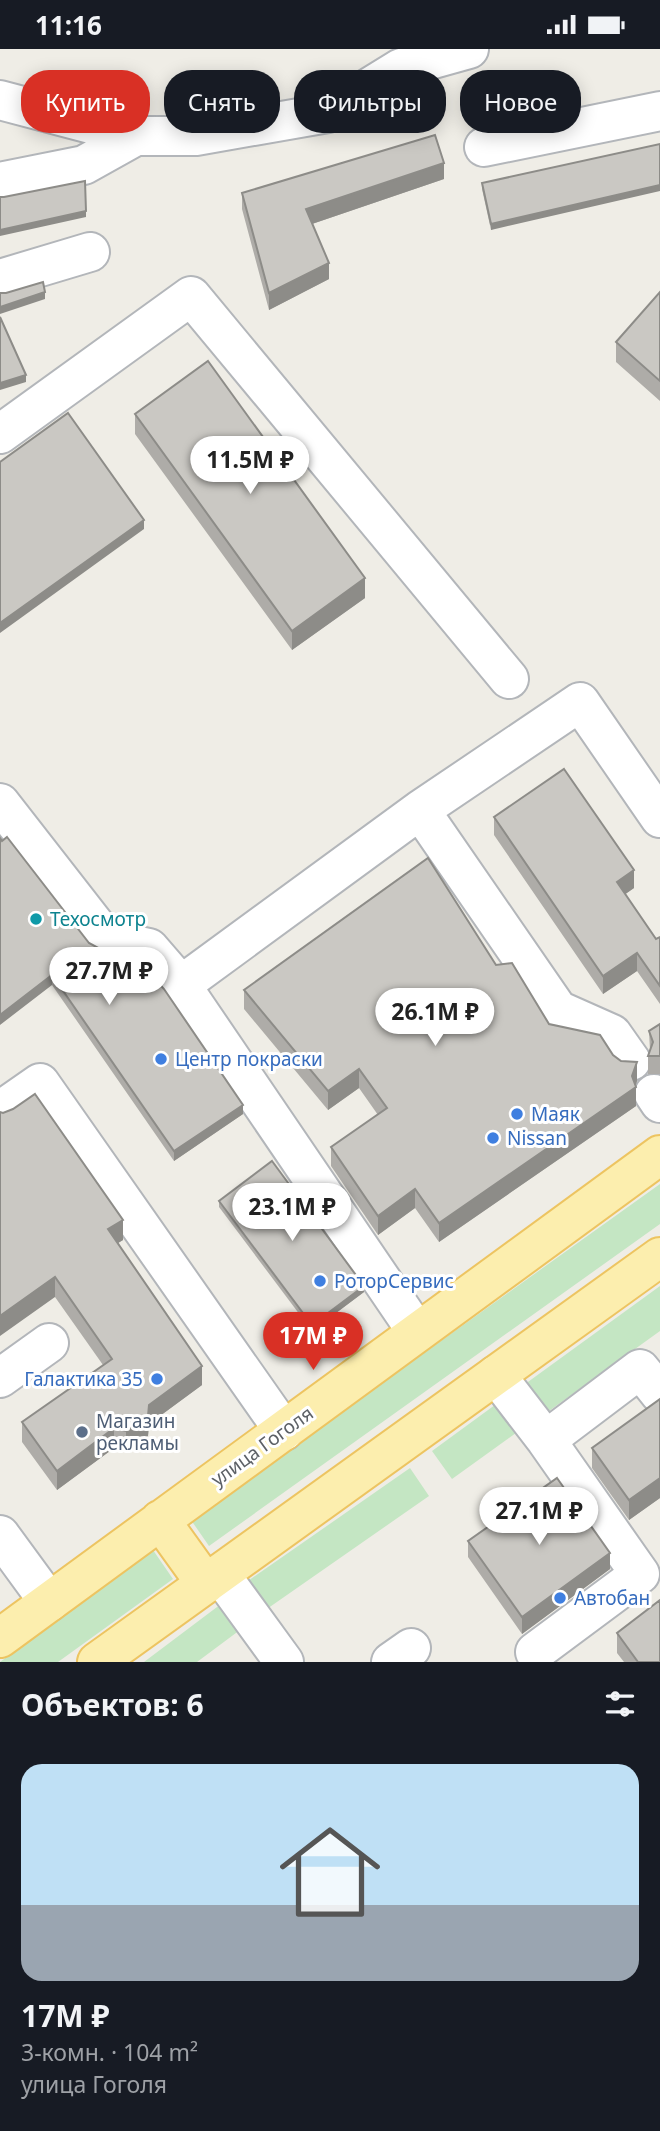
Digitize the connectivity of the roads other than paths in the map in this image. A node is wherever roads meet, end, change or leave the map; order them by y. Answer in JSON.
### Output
{"nodes":[{"id":1,"x":469,"y":49,"type":"edge"},
{"id":2,"x":0,"y":100,"type":"edge"},
{"id":3,"x":660,"y":111,"type":"edge"},
{"id":4,"x":136,"y":136,"type":"junction"},
{"id":5,"x":484,"y":147,"type":"dead end"},
{"id":6,"x":0,"y":182,"type":"edge"},
{"id":7,"x":90,"y":252,"type":"dead end"},
{"id":8,"x":0,"y":279,"type":"edge"},
{"id":9,"x":0,"y":434,"type":"edge"},
{"id":10,"x":509,"y":679,"type":"dead end"},
{"id":11,"x":0,"y":803,"type":"edge"},
{"id":12,"x":420,"y":810,"type":"junction"},
{"id":13,"x":660,"y":818,"type":"edge"},
{"id":14,"x":181,"y":985,"type":"junction"},
{"id":15,"x":631,"y":1062,"type":"edge"},
{"id":16,"x":0,"y":1111,"type":"edge"},
{"id":17,"x":660,"y":1155,"type":"edge"},
{"id":18,"x":660,"y":1257,"type":"edge"},
{"id":19,"x":417,"y":1332,"type":"junction"},
{"id":20,"x":49,"y":1343,"type":"dead end"},
{"id":21,"x":496,"y":1375,"type":"junction"},
{"id":22,"x":0,"y":1378,"type":"edge"},
{"id":23,"x":660,"y":1394,"type":"edge"},
{"id":24,"x":284,"y":1430,"type":"junction"},
{"id":25,"x":546,"y":1440,"type":"junction"},
{"id":26,"x":160,"y":1520,"type":"junction"},
{"id":27,"x":0,"y":1535,"type":"edge"},
{"id":28,"x":213,"y":1579,"type":"junction"},
{"id":29,"x":49,"y":1602,"type":"junction"},
{"id":30,"x":0,"y":1638,"type":"edge"},
{"id":31,"x":535,"y":1652,"type":"dead end"},
{"id":32,"x":97,"y":1662,"type":"edge"},
{"id":33,"x":284,"y":1662,"type":"edge"}],
"edges":[{"from":1,"to":4,"type":"lane"},
{"from":2,"to":4,"type":"lane"},
{"from":3,"to":5,"type":"lane"},
{"from":4,"to":6,"type":"lane"},
{"from":7,"to":8,"type":"lane"},
{"from":9,"to":10,"type":"lane"},
{"from":11,"to":14,"type":"lane"},
{"from":12,"to":13,"type":"lane"},
{"from":12,"to":14,"type":"lane"},
{"from":12,"to":15,"type":"lane"},
{"from":14,"to":19,"type":"lane"},
{"from":16,"to":24,"type":"lane"},
{"from":17,"to":19,"type":"main road","name":"улица Гоголя"},
{"from":18,"to":21,"type":"main road"},
{"from":19,"to":24,"type":"main road","name":"улица Гоголя"},
{"from":20,"to":22,"type":"lane"},
{"from":21,"to":25,"type":"lane"},
{"from":21,"to":28,"type":"main road"},
{"from":23,"to":25,"type":"lane"},
{"from":24,"to":26,"type":"main road","name":"улица Гоголя"},
{"from":25,"to":31,"type":"lane"},
{"from":26,"to":28,"type":"main road"},
{"from":26,"to":29,"type":"main road","name":"улица Гоголя"},
{"from":27,"to":29,"type":"lane"},
{"from":28,"to":32,"type":"main road"},
{"from":28,"to":33,"type":"lane"},
{"from":29,"to":30,"type":"main road","name":"улица Гоголя"}]}
